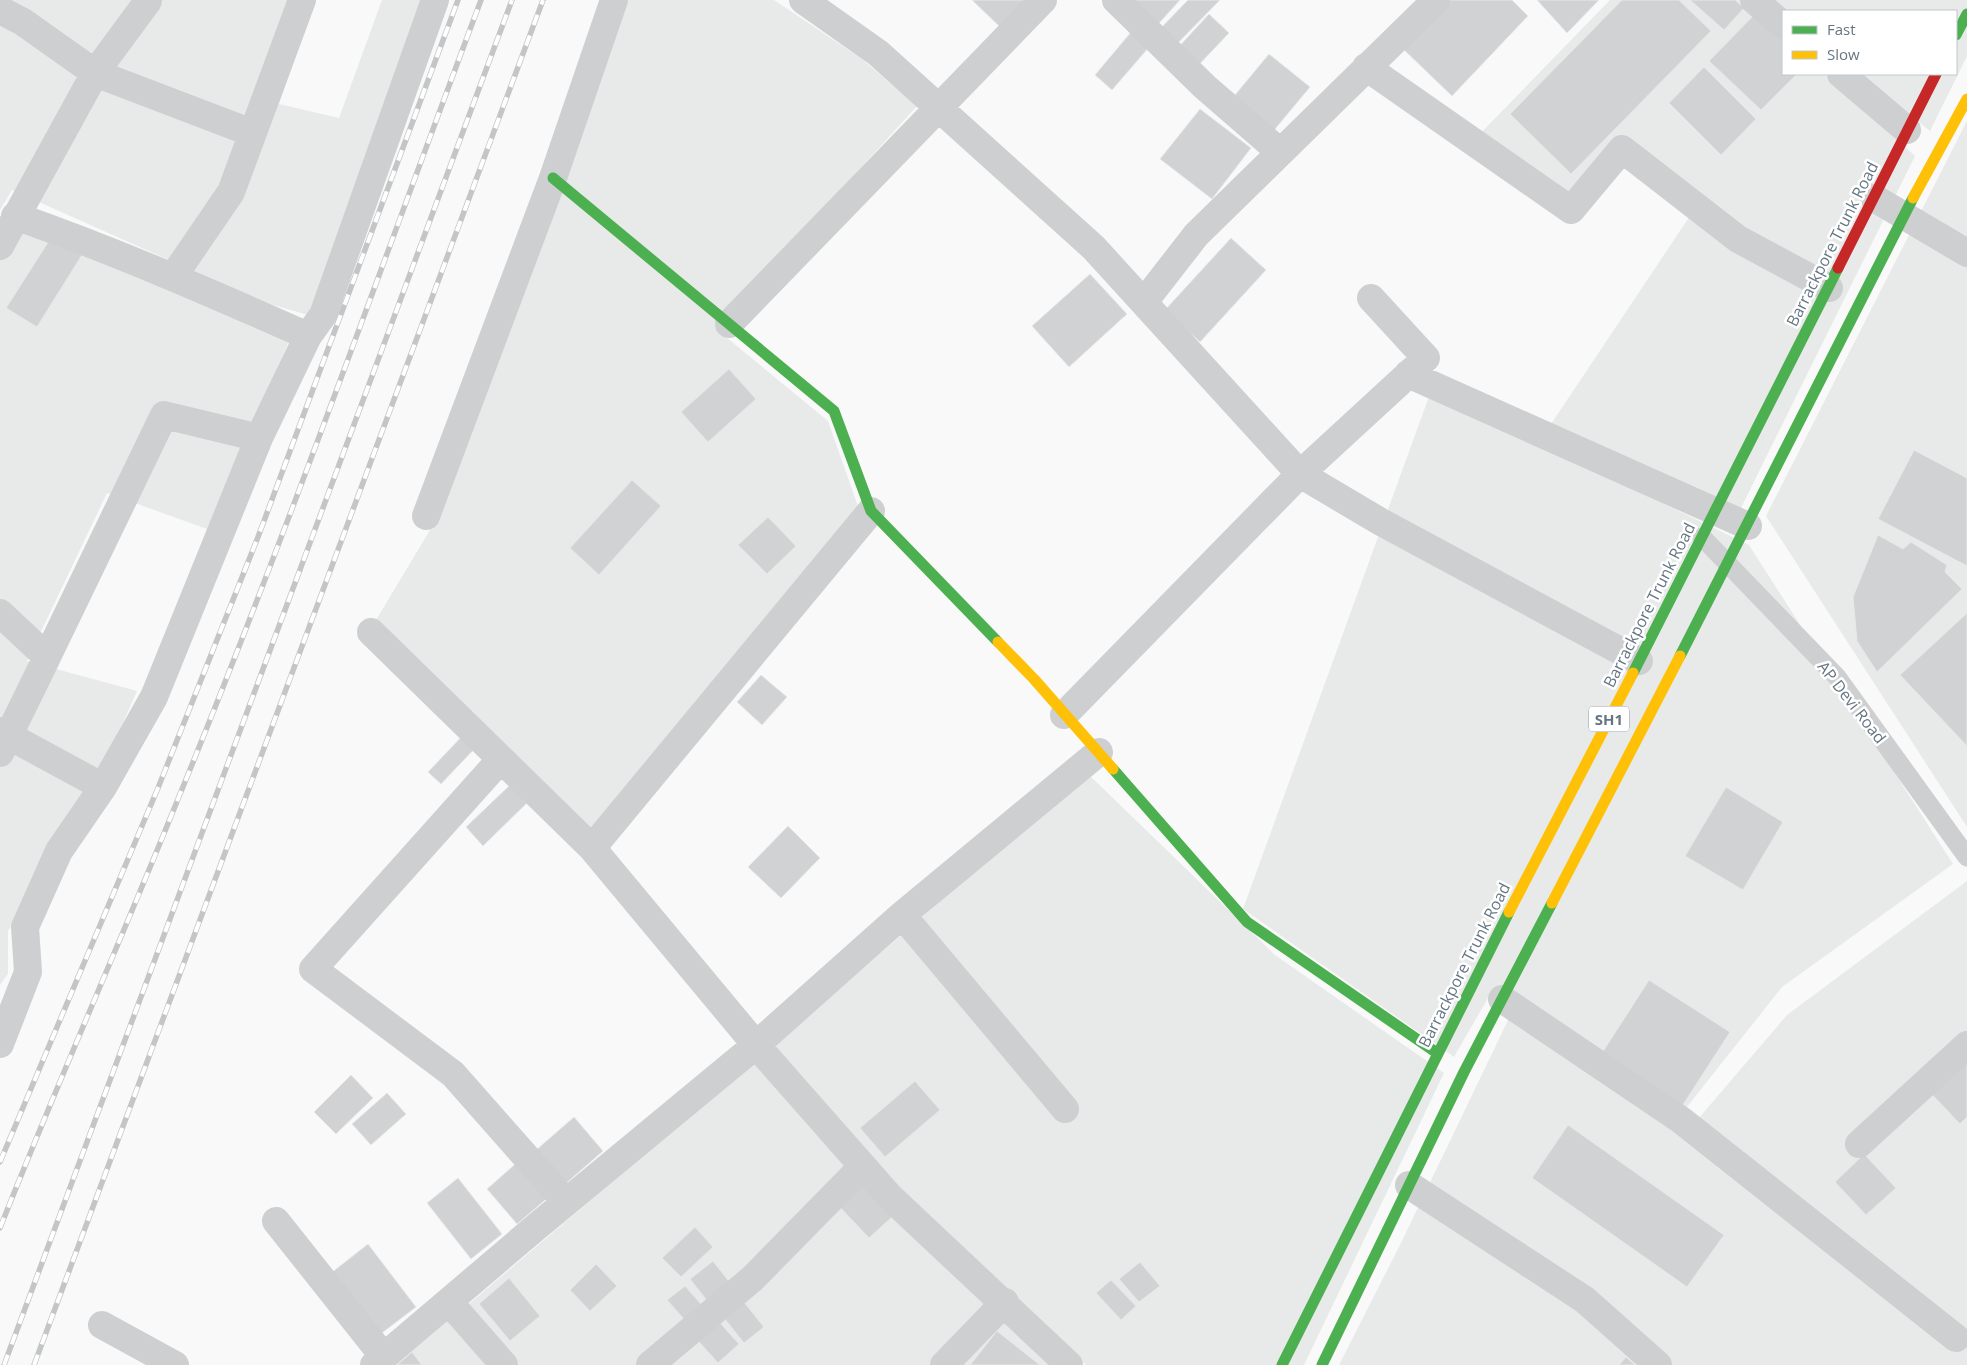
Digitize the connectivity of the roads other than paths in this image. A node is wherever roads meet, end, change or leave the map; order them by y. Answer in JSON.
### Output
{"nodes":[{"id":1,"x":146,"y":0,"type":"edge"},
{"id":2,"x":302,"y":0,"type":"edge"},
{"id":3,"x":435,"y":0,"type":"edge"},
{"id":4,"x":614,"y":0,"type":"edge"},
{"id":5,"x":803,"y":0,"type":"edge"},
{"id":6,"x":1043,"y":0,"type":"edge"},
{"id":7,"x":1116,"y":0,"type":"edge"},
{"id":8,"x":1436,"y":0,"type":"edge"},
{"id":9,"x":1754,"y":0,"type":"edge"},
{"id":10,"x":0,"y":10,"type":"edge"},
{"id":11,"x":1967,"y":14,"type":"edge"},
{"id":12,"x":1782,"y":24,"type":"edge"},
{"id":13,"x":1957,"y":34,"type":"edge"},
{"id":14,"x":1366,"y":67,"type":"junction"},
{"id":15,"x":95,"y":73,"type":"junction"},
{"id":16,"x":1842,"y":75,"type":"edge"},
{"id":17,"x":1935,"y":75,"type":"edge"},
{"id":18,"x":1967,"y":99,"type":"edge"},
{"id":19,"x":939,"y":107,"type":"junction"},
{"id":20,"x":1907,"y":130,"type":"junction"},
{"id":21,"x":252,"y":133,"type":"junction"},
{"id":22,"x":1280,"y":152,"type":"junction"},
{"id":23,"x":553,"y":178,"type":"junction"},
{"id":24,"x":1874,"y":198,"type":"junction"},
{"id":25,"x":15,"y":216,"type":"junction"},
{"id":26,"x":1904,"y":216,"type":"junction"},
{"id":27,"x":0,"y":246,"type":"edge"},
{"id":28,"x":1967,"y":253,"type":"edge"},
{"id":29,"x":173,"y":276,"type":"junction"},
{"id":30,"x":1829,"y":288,"type":"junction"},
{"id":31,"x":1370,"y":298,"type":"dead end"},
{"id":32,"x":1144,"y":302,"type":"junction"},
{"id":33,"x":730,"y":324,"type":"junction"},
{"id":34,"x":308,"y":336,"type":"junction"},
{"id":35,"x":1408,"y":374,"type":"junction"},
{"id":36,"x":259,"y":438,"type":"junction"},
{"id":37,"x":1300,"y":474,"type":"junction"},
{"id":38,"x":871,"y":511,"type":"junction"},
{"id":39,"x":1716,"y":511,"type":"junction"},
{"id":40,"x":426,"y":516,"type":"dead end"},
{"id":41,"x":1748,"y":526,"type":"junction"},
{"id":42,"x":1702,"y":537,"type":"junction"},
{"id":43,"x":1728,"y":564,"type":"junction"},
{"id":44,"x":0,"y":613,"type":"edge"},
{"id":45,"x":371,"y":632,"type":"dead end"},
{"id":46,"x":47,"y":657,"type":"junction"},
{"id":47,"x":1639,"y":661,"type":"junction"},
{"id":48,"x":1064,"y":715,"type":"junction"},
{"id":49,"x":3,"y":741,"type":"edge"},
{"id":50,"x":1099,"y":752,"type":"junction"},
{"id":51,"x":500,"y":759,"type":"junction"},
{"id":52,"x":103,"y":787,"type":"junction"},
{"id":53,"x":592,"y":848,"type":"junction"},
{"id":54,"x":1967,"y":857,"type":"edge"},
{"id":55,"x":902,"y":915,"type":"junction"},
{"id":56,"x":1502,"y":999,"type":"junction"},
{"id":57,"x":0,"y":1044,"type":"edge"},
{"id":58,"x":756,"y":1045,"type":"junction"},
{"id":59,"x":1967,"y":1045,"type":"edge"},
{"id":60,"x":1437,"y":1054,"type":"junction"},
{"id":61,"x":1065,"y":1109,"type":"dead end"},
{"id":62,"x":1858,"y":1144,"type":"dead end"},
{"id":63,"x":863,"y":1166,"type":"junction"},
{"id":64,"x":1409,"y":1185,"type":"junction"},
{"id":65,"x":566,"y":1202,"type":"junction"},
{"id":66,"x":276,"y":1221,"type":"dead end"},
{"id":67,"x":449,"y":1302,"type":"junction"},
{"id":68,"x":1005,"y":1302,"type":"junction"},
{"id":69,"x":102,"y":1325,"type":"dead end"},
{"id":70,"x":1957,"y":1337,"type":"edge"},
{"id":71,"x":379,"y":1361,"type":"edge"},
{"id":72,"x":175,"y":1365,"type":"edge"},
{"id":73,"x":504,"y":1365,"type":"edge"},
{"id":74,"x":650,"y":1365,"type":"edge"},
{"id":75,"x":944,"y":1365,"type":"edge"},
{"id":76,"x":1069,"y":1365,"type":"edge"},
{"id":77,"x":1282,"y":1365,"type":"edge"},
{"id":78,"x":1322,"y":1365,"type":"edge"},
{"id":79,"x":1658,"y":1365,"type":"edge"}],
"edges":[{"from":1,"to":15,"type":"street"},
{"from":2,"to":21,"type":"street"},
{"from":3,"to":34,"type":"street"},
{"from":4,"to":23,"type":"street"},
{"from":5,"to":19,"type":"street"},
{"from":6,"to":19,"type":"street"},
{"from":7,"to":22,"type":"street"},
{"from":8,"to":14,"type":"street"},
{"from":9,"to":12,"type":"street"},
{"from":10,"to":15,"type":"street"},
{"from":11,"to":13,"type":"main road"},
{"from":14,"to":22,"type":"street"},
{"from":14,"to":30,"type":"street"},
{"from":15,"to":21,"type":"street"},
{"from":15,"to":25,"type":"street"},
{"from":16,"to":20,"type":"street"},
{"from":17,"to":20,"type":"main road","name":"Barrackpore Trunk Road","number":"SH1"},
{"from":18,"to":26,"type":"main road","number":"SH1"},
{"from":19,"to":32,"type":"street"},
{"from":19,"to":33,"type":"street"},
{"from":20,"to":24,"type":"main road","name":"Barrackpore Trunk Road","number":"SH1"},
{"from":21,"to":29,"type":"street"},
{"from":22,"to":32,"type":"street"},
{"from":23,"to":33,"type":"main road"},
{"from":23,"to":40,"type":"street"},
{"from":24,"to":26,"type":"street"},
{"from":24,"to":30,"type":"main road","name":"Barrackpore Trunk Road","number":"SH1"},
{"from":25,"to":27,"type":"street"},
{"from":25,"to":29,"type":"street"},
{"from":26,"to":28,"type":"street"},
{"from":26,"to":41,"type":"main road","number":"SH1"},
{"from":29,"to":34,"type":"street"},
{"from":30,"to":39,"type":"main road","name":"Barrackpore Trunk Road","number":"SH1"},
{"from":31,"to":35,"type":"street"},
{"from":32,"to":37,"type":"street"},
{"from":33,"to":38,"type":"main road"},
{"from":34,"to":36,"type":"street"},
{"from":35,"to":37,"type":"street"},
{"from":35,"to":39,"type":"street"},
{"from":36,"to":46,"type":"street"},
{"from":36,"to":52,"type":"street"},
{"from":37,"to":47,"type":"street"},
{"from":37,"to":48,"type":"street"},
{"from":38,"to":48,"type":"main road"},
{"from":38,"to":53,"type":"street"},
{"from":39,"to":41,"type":"street"},
{"from":39,"to":42,"type":"main road","name":"Barrackpore Trunk Road","number":"SH1"},
{"from":41,"to":43,"type":"main road","number":"SH1"},
{"from":42,"to":43,"type":"lane","name":"AP Devi Road"},
{"from":42,"to":47,"type":"main road","name":"Barrackpore Trunk Road","number":"SH1"},
{"from":43,"to":54,"type":"lane","name":"AP Devi Road"},
{"from":43,"to":56,"type":"main road","number":"SH1"},
{"from":44,"to":46,"type":"street"},
{"from":45,"to":51,"type":"street"},
{"from":46,"to":49,"type":"street"},
{"from":47,"to":60,"type":"main road","name":"Barrackpore Trunk Road","number":"SH1"},
{"from":48,"to":50,"type":"main road"},
{"from":49,"to":52,"type":"street"},
{"from":50,"to":55,"type":"street"},
{"from":50,"to":60,"type":"main road"},
{"from":51,"to":53,"type":"street"},
{"from":51,"to":65,"type":"street"},
{"from":52,"to":57,"type":"street"},
{"from":53,"to":58,"type":"street"},
{"from":55,"to":58,"type":"street"},
{"from":55,"to":61,"type":"street"},
{"from":56,"to":64,"type":"main road","number":"SH1"},
{"from":56,"to":70,"type":"street"},
{"from":58,"to":63,"type":"street"},
{"from":58,"to":65,"type":"street"},
{"from":59,"to":62,"type":"street"},
{"from":60,"to":77,"type":"main road","name":"Barrackpore Trunk Road","number":"SH1"},
{"from":63,"to":68,"type":"street"},
{"from":63,"to":74,"type":"street"},
{"from":64,"to":78,"type":"main road","number":"SH1"},
{"from":64,"to":79,"type":"street"},
{"from":65,"to":67,"type":"street"},
{"from":66,"to":71,"type":"street"},
{"from":67,"to":71,"type":"street"},
{"from":67,"to":73,"type":"street"},
{"from":68,"to":75,"type":"street"},
{"from":68,"to":76,"type":"street"},
{"from":69,"to":72,"type":"street"}]}
